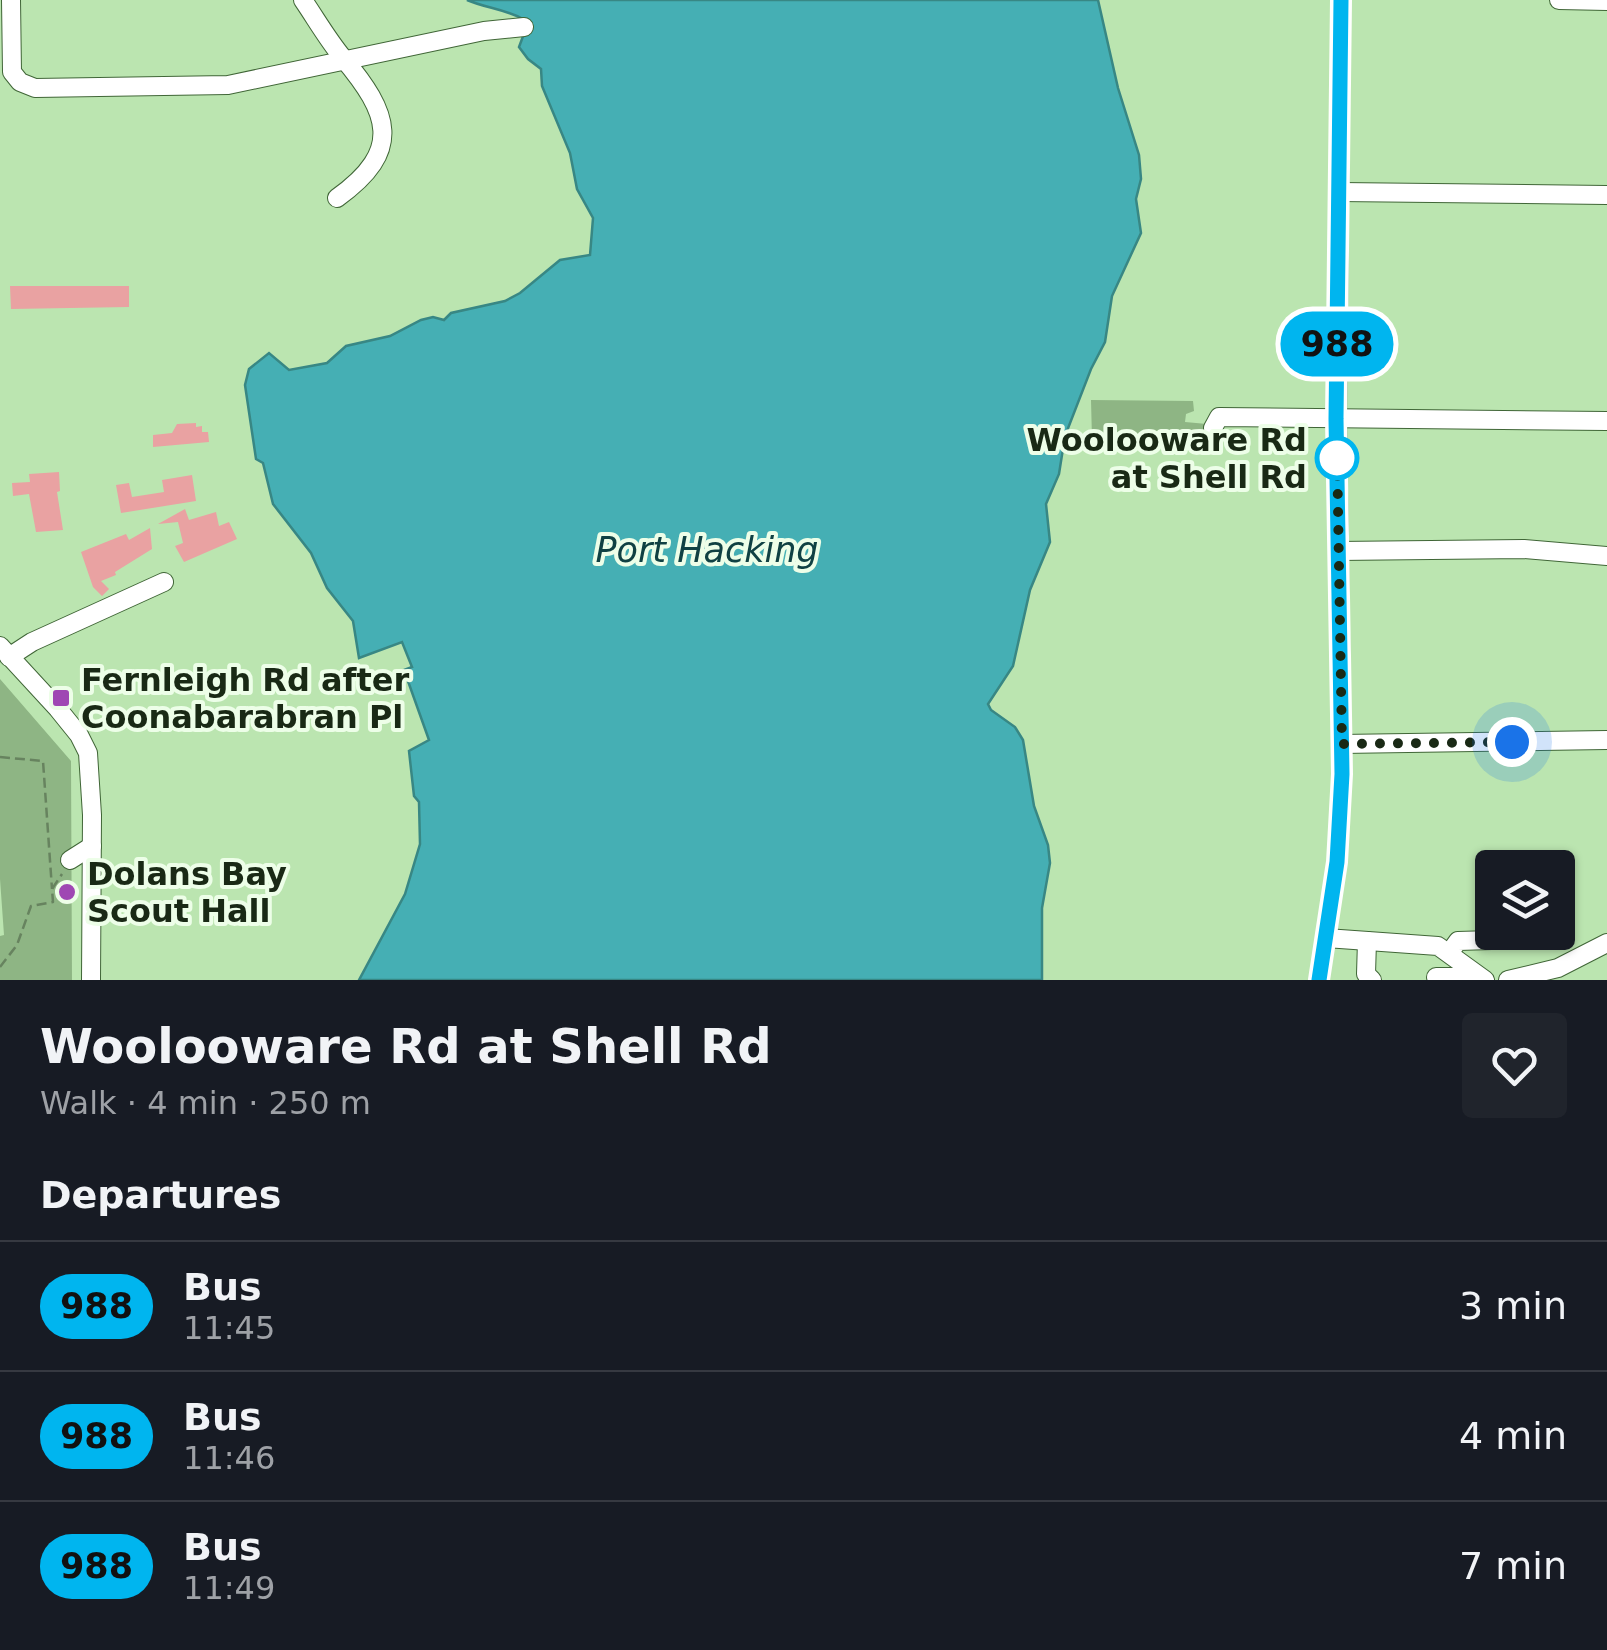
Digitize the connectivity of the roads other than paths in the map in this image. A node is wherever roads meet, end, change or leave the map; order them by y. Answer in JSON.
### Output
{"nodes":[{"id":1,"x":11,"y":0,"type":"edge"},
{"id":2,"x":304,"y":0,"type":"edge"},
{"id":3,"x":1340,"y":0,"type":"edge"},
{"id":4,"x":1559,"y":0,"type":"edge"},
{"id":5,"x":1607,"y":1,"type":"edge"},
{"id":6,"x":524,"y":27,"type":"dead end"},
{"id":7,"x":344,"y":58,"type":"junction"},
{"id":8,"x":1339,"y":192,"type":"junction"},
{"id":9,"x":1607,"y":194,"type":"edge"},
{"id":10,"x":337,"y":198,"type":"dead end"},
{"id":11,"x":1216,"y":417,"type":"dead end"},
{"id":12,"x":1336,"y":419,"type":"junction"},
{"id":13,"x":1607,"y":422,"type":"edge"},
{"id":14,"x":1338,"y":552,"type":"junction"},
{"id":15,"x":1607,"y":556,"type":"edge"},
{"id":16,"x":164,"y":582,"type":"dead end"},
{"id":17,"x":5,"y":652,"type":"edge"},
{"id":18,"x":1607,"y":740,"type":"edge"},
{"id":19,"x":1342,"y":744,"type":"junction"},
{"id":20,"x":92,"y":846,"type":"junction"},
{"id":21,"x":70,"y":860,"type":"road end"},
{"id":22,"x":1326,"y":938,"type":"junction"},
{"id":23,"x":1475,"y":940,"type":"edge"},
{"id":24,"x":1367,"y":941,"type":"junction"},
{"id":25,"x":1607,"y":943,"type":"edge"},
{"id":26,"x":1444,"y":949,"type":"junction"},
{"id":27,"x":1435,"y":978,"type":"edge"},
{"id":28,"x":1481,"y":978,"type":"edge"},
{"id":29,"x":91,"y":980,"type":"edge"},
{"id":30,"x":1320,"y":980,"type":"edge"},
{"id":31,"x":1372,"y":980,"type":"edge"},
{"id":32,"x":1508,"y":980,"type":"edge"}],
"edges":[{"from":1,"to":7,"type":"street"},
{"from":2,"to":7,"type":"street"},
{"from":3,"to":8,"type":"street"},
{"from":4,"to":5,"type":"street"},
{"from":6,"to":7,"type":"street"},
{"from":7,"to":10,"type":"street"},
{"from":8,"to":9,"type":"street"},
{"from":8,"to":12,"type":"street"},
{"from":11,"to":12,"type":"street"},
{"from":12,"to":13,"type":"street"},
{"from":12,"to":14,"type":"street"},
{"from":14,"to":15,"type":"street"},
{"from":14,"to":19,"type":"street"},
{"from":16,"to":17,"type":"street"},
{"from":17,"to":20,"type":"street"},
{"from":18,"to":19,"type":"street"},
{"from":19,"to":22,"type":"street"},
{"from":20,"to":21,"type":"street"},
{"from":20,"to":29,"type":"street"},
{"from":22,"to":24,"type":"street"},
{"from":22,"to":30,"type":"street"},
{"from":23,"to":26,"type":"street"},
{"from":24,"to":26,"type":"street"},
{"from":24,"to":31,"type":"street"},
{"from":25,"to":32,"type":"street"},
{"from":26,"to":27,"type":"street"},
{"from":26,"to":28,"type":"street"},
{"from":27,"to":28,"type":"street"}]}
